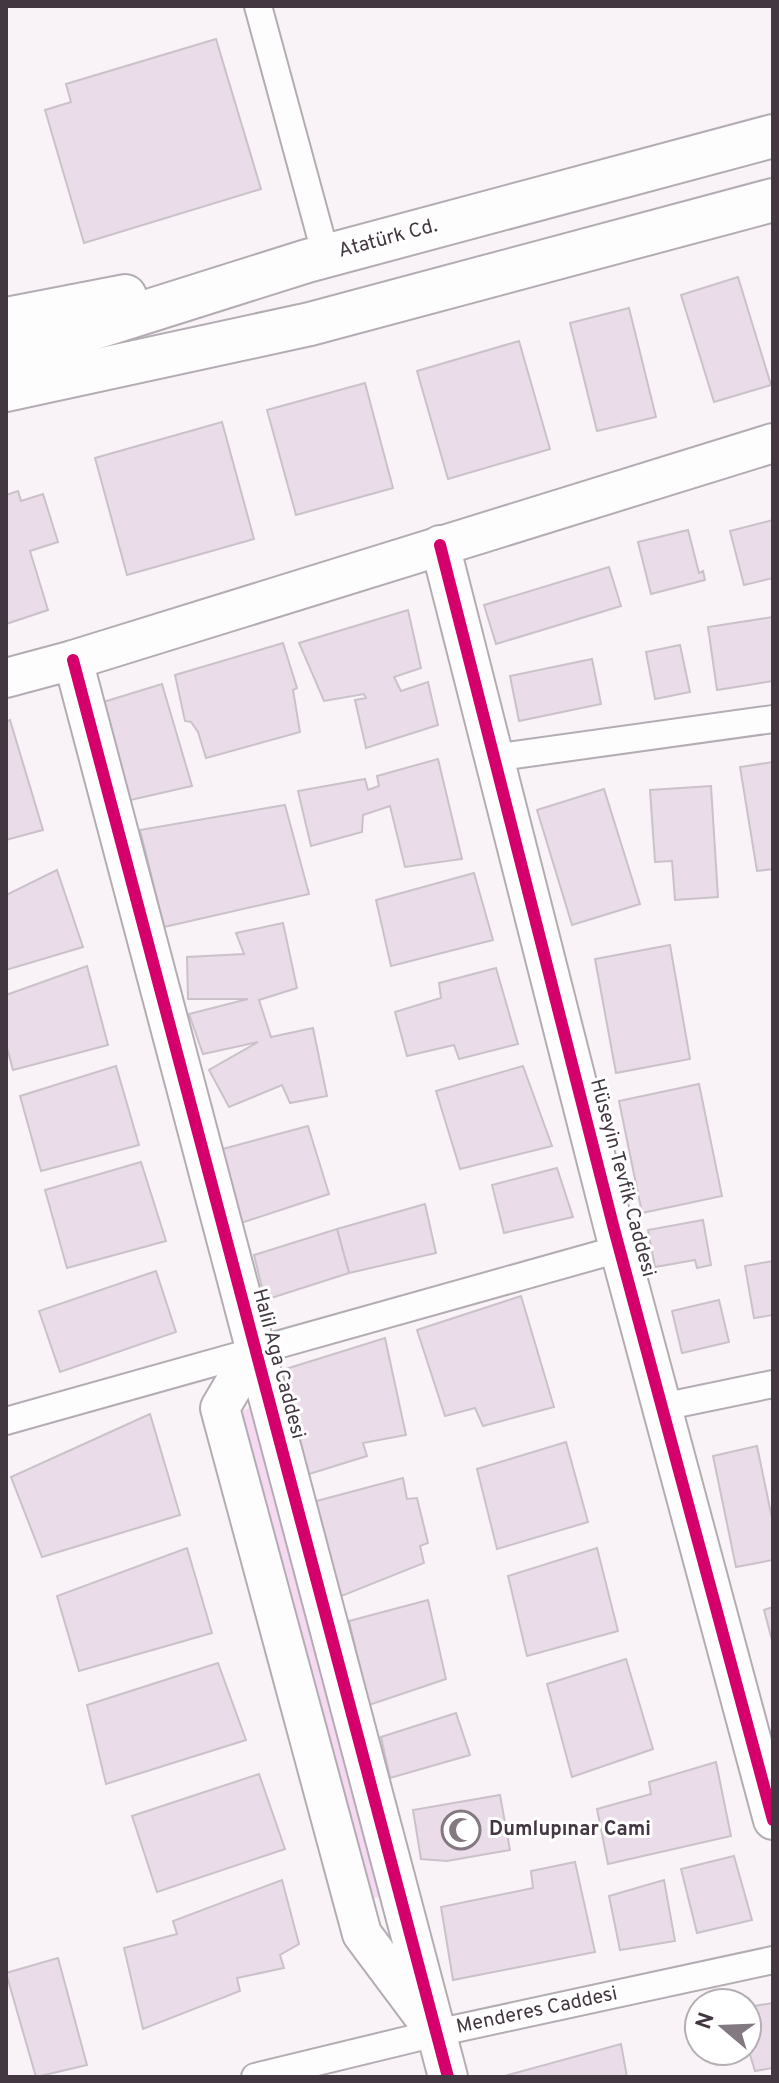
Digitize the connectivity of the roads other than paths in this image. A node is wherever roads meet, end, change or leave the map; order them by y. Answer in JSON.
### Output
{"nodes":[{"id":1,"x":258,"y":6,"type":"edge"},
{"id":2,"x":773,"y":136,"type":"edge"},
{"id":3,"x":773,"y":200,"type":"edge"},
{"id":4,"x":316,"y":259,"type":"junction"},
{"id":5,"x":6,"y":319,"type":"edge"},
{"id":6,"x":310,"y":324,"type":"junction"},
{"id":7,"x":6,"y":356,"type":"edge"},
{"id":8,"x":6,"y":390,"type":"edge"},
{"id":9,"x":6,"y":411,"type":"edge"},
{"id":10,"x":773,"y":443,"type":"edge"},
{"id":11,"x":440,"y":545,"type":"junction"},
{"id":12,"x":73,"y":660,"type":"junction"},
{"id":13,"x":6,"y":678,"type":"edge"},
{"id":14,"x":773,"y":719,"type":"edge"},
{"id":15,"x":492,"y":758,"type":"junction"},
{"id":16,"x":619,"y":1249,"type":"junction"},
{"id":17,"x":253,"y":1352,"type":"junction"},
{"id":18,"x":773,"y":1384,"type":"edge"},
{"id":19,"x":662,"y":1407,"type":"junction"},
{"id":20,"x":6,"y":1421,"type":"edge"},
{"id":21,"x":773,"y":1820,"type":"edge"},
{"id":22,"x":773,"y":1960,"type":"edge"},
{"id":23,"x":436,"y":2033,"type":"junction"},
{"id":24,"x":255,"y":2077,"type":"edge"},
{"id":25,"x":448,"y":2077,"type":"edge"}],
"edges":[{"from":1,"to":4,"type":"street"},
{"from":2,"to":4,"type":"main road","name":"Atatürk Cd."},
{"from":3,"to":6,"type":"main road"},
{"from":4,"to":5,"type":"main road"},
{"from":4,"to":7,"type":"main road","name":"Atatürk Cd."},
{"from":6,"to":8,"type":"main road"},
{"from":6,"to":9,"type":"main road"},
{"from":10,"to":11,"type":"street"},
{"from":11,"to":12,"type":"street"},
{"from":11,"to":15,"type":"street","name":"Hüseyin Tevfik Caddesi"},
{"from":12,"to":13,"type":"street"},
{"from":12,"to":17,"type":"street","name":"Halil Aga Caddesi"},
{"from":14,"to":15,"type":"street"},
{"from":15,"to":16,"type":"street","name":"Hüseyin Tevfik Caddesi"},
{"from":16,"to":17,"type":"street"},
{"from":16,"to":19,"type":"street","name":"Hüseyin Tevfik Caddesi"},
{"from":17,"to":20,"type":"street"},
{"from":17,"to":23,"type":"street","name":"Halil Aga Caddesi"},
{"from":18,"to":19,"type":"street"},
{"from":19,"to":21,"type":"street","name":"Hüseyin Tevfik Caddesi"},
{"from":22,"to":23,"type":"street","name":"Menderes Caddesi"},
{"from":23,"to":24,"type":"street","name":"Menderes Caddesi"},
{"from":23,"to":25,"type":"street","name":"Halil Aga Caddesi"}]}
